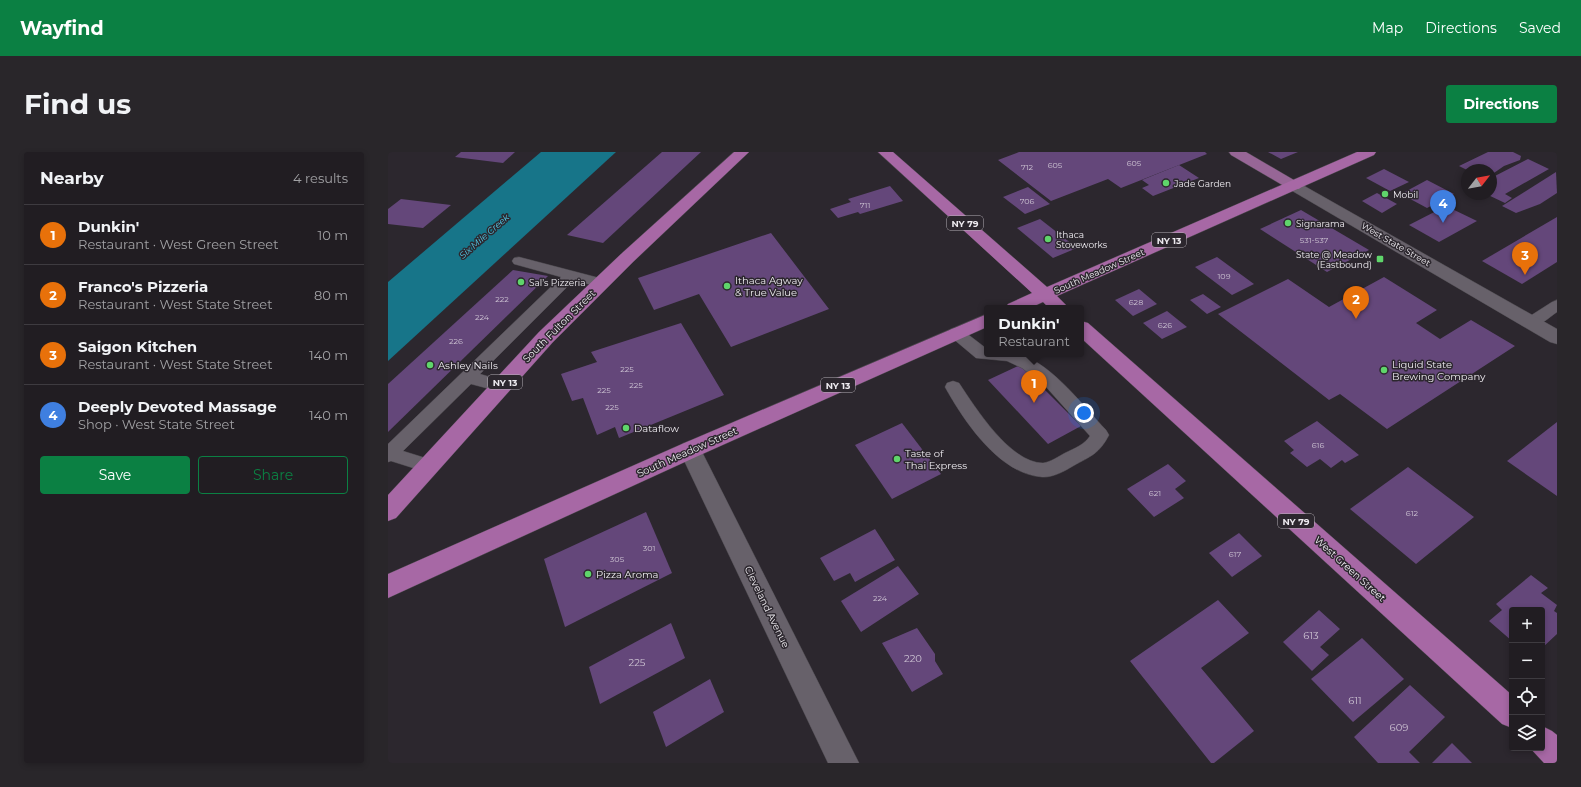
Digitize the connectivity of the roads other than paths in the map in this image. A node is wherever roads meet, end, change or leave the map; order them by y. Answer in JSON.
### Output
{"nodes":[{"id":1,"x":742,"y":152,"type":"edge"},
{"id":2,"x":885,"y":152,"type":"edge"},
{"id":3,"x":1236,"y":152,"type":"edge"},
{"id":4,"x":1369,"y":152,"type":"edge"},
{"id":5,"x":1294,"y":186,"type":"junction"},
{"id":6,"x":519,"y":261,"type":"dead end"},
{"id":7,"x":571,"y":275,"type":"junction"},
{"id":8,"x":602,"y":283,"type":"junction"},
{"id":9,"x":1045,"y":295,"type":"junction"},
{"id":10,"x":1021,"y":305,"type":"edge"},
{"id":11,"x":1057,"y":305,"type":"edge"},
{"id":12,"x":1557,"y":305,"type":"edge"},
{"id":13,"x":984,"y":321,"type":"edge"},
{"id":14,"x":1532,"y":322,"type":"junction"},
{"id":15,"x":1084,"y":330,"type":"edge"},
{"id":16,"x":956,"y":333,"type":"junction"},
{"id":17,"x":1557,"y":337,"type":"edge"},
{"id":18,"x":984,"y":354,"type":"edge"},
{"id":19,"x":1011,"y":357,"type":"edge"},
{"id":20,"x":468,"y":377,"type":"junction"},
{"id":21,"x":501,"y":386,"type":"junction"},
{"id":22,"x":953,"y":387,"type":"dead end"},
{"id":23,"x":690,"y":450,"type":"junction"},
{"id":24,"x":389,"y":455,"type":"edge"},
{"id":25,"x":429,"y":466,"type":"junction"},
{"id":26,"x":388,"y":511,"type":"edge"},
{"id":27,"x":388,"y":586,"type":"edge"},
{"id":28,"x":1509,"y":711,"type":"edge"},
{"id":29,"x":1545,"y":744,"type":"edge"},
{"id":30,"x":1557,"y":755,"type":"edge"},
{"id":31,"x":844,"y":763,"type":"edge"}],
"edges":[{"from":1,"to":8,"type":"highway","name":"South Fulton Street","number":"NY 13"},
{"from":2,"to":9,"type":"highway","number":"NY 79"},
{"from":3,"to":5,"type":"main road","name":"West State Street"},
{"from":4,"to":5,"type":"highway","number":"NY 13"},
{"from":5,"to":9,"type":"highway","name":"South Meadow Street","number":"NY 13"},
{"from":5,"to":14,"type":"street","name":"West State Street"},
{"from":6,"to":7,"type":"lane"},
{"from":7,"to":8,"type":"lane"},
{"from":7,"to":20,"type":"lane"},
{"from":8,"to":21,"type":"highway","name":"South Fulton Street","number":"NY 13"},
{"from":9,"to":10,"type":"highway","name":"South Meadow Street","number":"NY 13"},
{"from":9,"to":11,"type":"highway","number":"NY 79"},
{"from":12,"to":14,"type":"lane"},
{"from":13,"to":16,"type":"highway","name":"South Meadow Street","number":"NY 13"},
{"from":14,"to":17,"type":"street","name":"West State Street"},
{"from":15,"to":28,"type":"highway","name":"West Green Street","number":"NY 79"},
{"from":16,"to":18,"type":"lane"},
{"from":16,"to":23,"type":"highway","name":"South Meadow Street","number":"NY 13"},
{"from":19,"to":22,"type":"lane"},
{"from":20,"to":21,"type":"lane"},
{"from":20,"to":24,"type":"lane"},
{"from":21,"to":25,"type":"highway","name":"South Fulton Street","number":"NY 13"},
{"from":23,"to":27,"type":"highway","name":"South Meadow Street","number":"NY 13"},
{"from":23,"to":31,"type":"street","name":"Cleveland Avenue"},
{"from":24,"to":25,"type":"lane"},
{"from":25,"to":26,"type":"highway","name":"South Fulton Street","number":"NY 13"},
{"from":29,"to":30,"type":"highway"}]}
